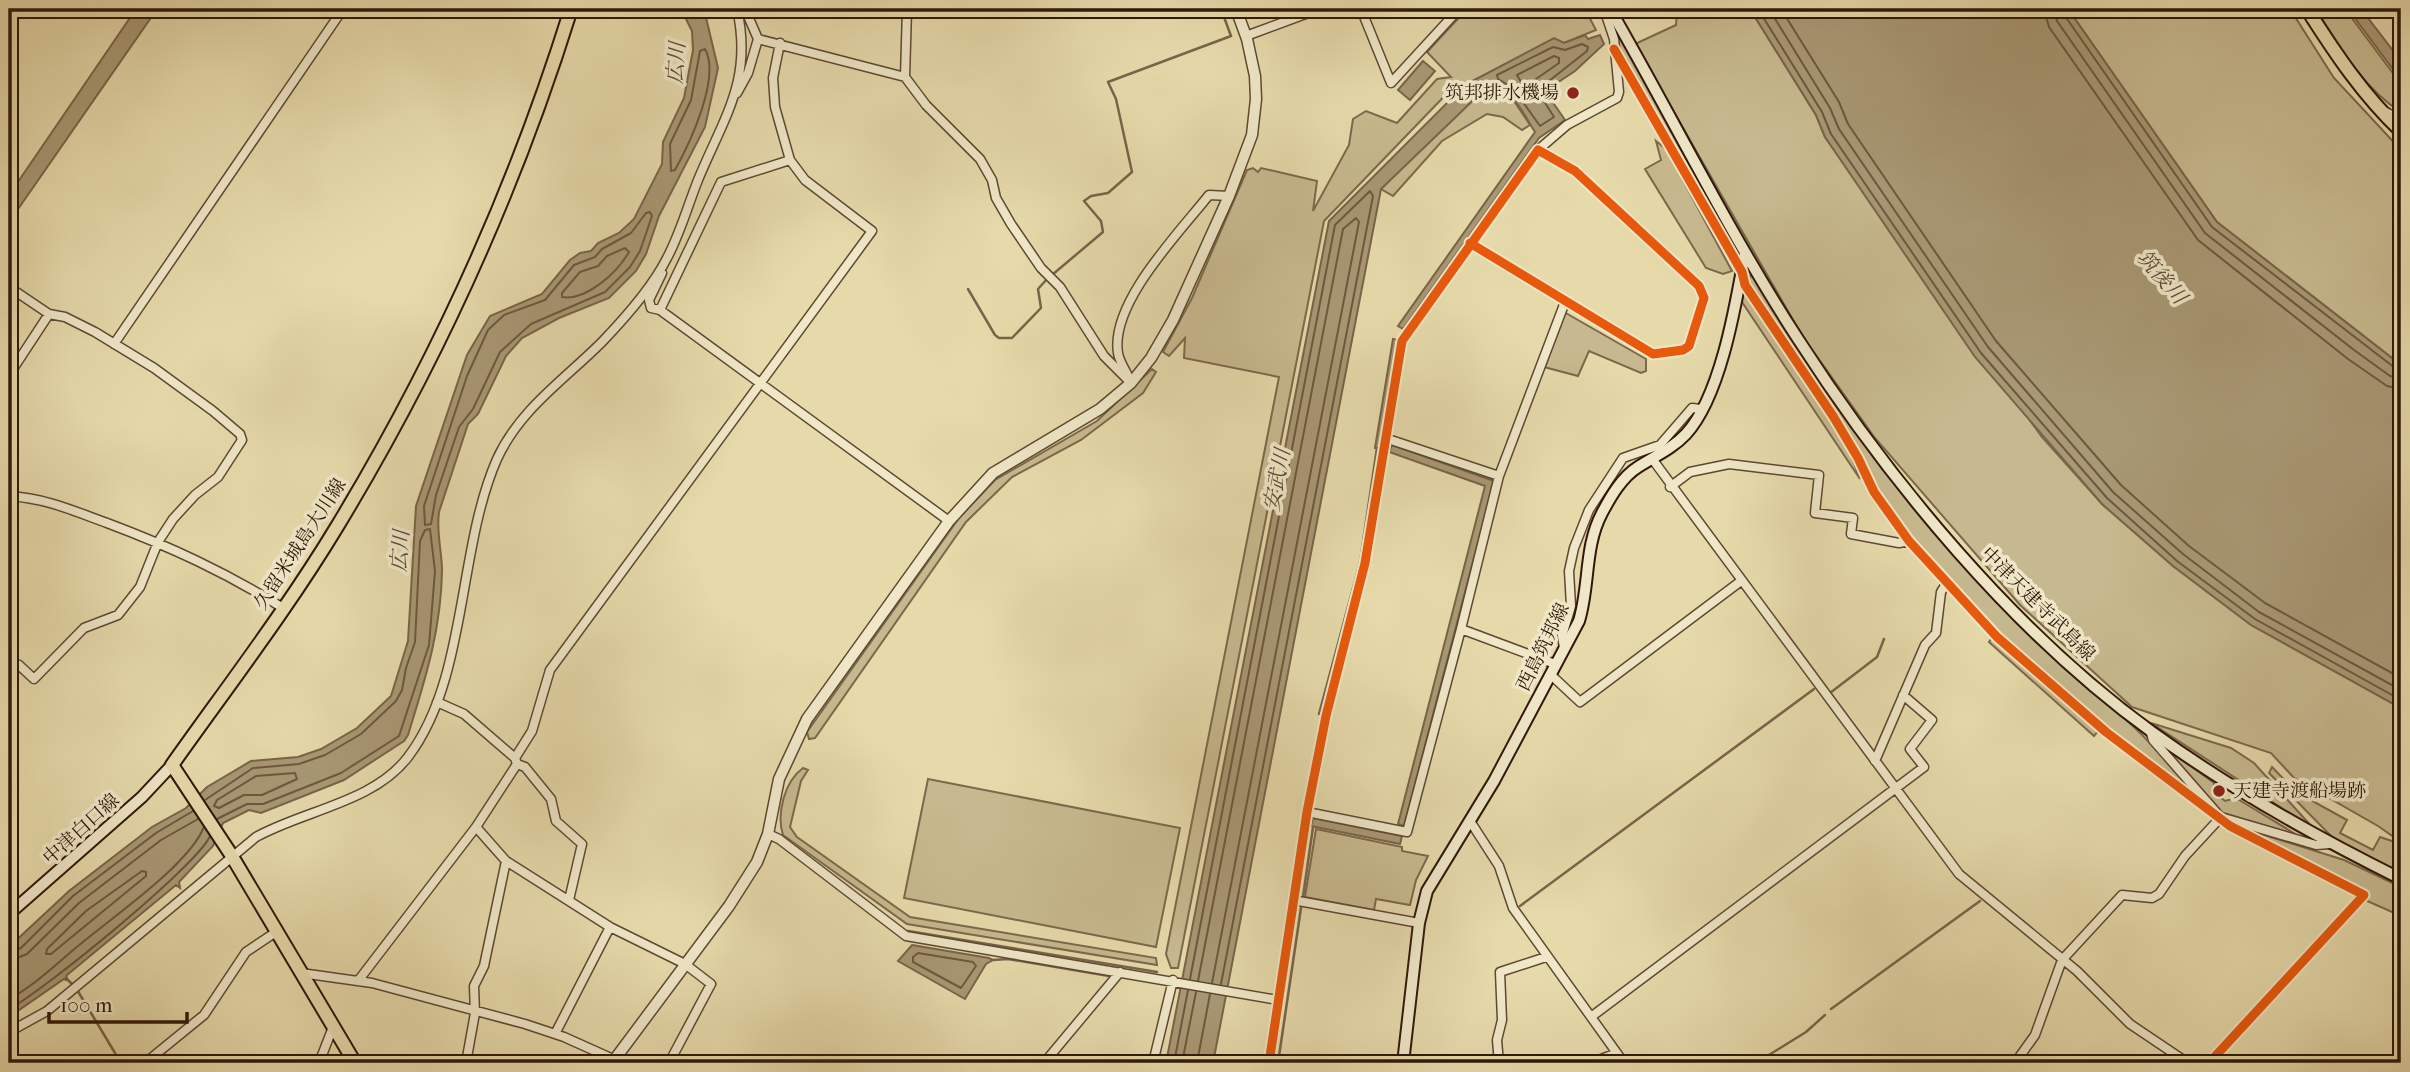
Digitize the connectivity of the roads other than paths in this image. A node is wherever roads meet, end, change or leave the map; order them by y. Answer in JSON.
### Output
{"nodes":[{"id":1,"x":343,"y":9,"type":"edge"},
{"id":2,"x":571,"y":9,"type":"edge"},
{"id":3,"x":737,"y":9,"type":"edge"},
{"id":4,"x":745,"y":9,"type":"edge"},
{"id":5,"x":907,"y":9,"type":"edge"},
{"id":6,"x":1236,"y":9,"type":"edge"},
{"id":7,"x":1319,"y":9,"type":"edge"},
{"id":8,"x":1361,"y":9,"type":"edge"},
{"id":9,"x":1460,"y":9,"type":"edge"},
{"id":10,"x":1609,"y":9,"type":"edge"},
{"id":11,"x":2307,"y":9,"type":"edge"},
{"id":12,"x":1246,"y":36,"type":"junction"},
{"id":13,"x":758,"y":39,"type":"junction"},
{"id":14,"x":780,"y":43,"type":"junction"},
{"id":15,"x":1615,"y":49,"type":"junction"},
{"id":16,"x":905,"y":77,"type":"junction"},
{"id":17,"x":735,"y":95,"type":"junction"},
{"id":18,"x":2377,"y":108,"type":"junction"},
{"id":19,"x":2401,"y":120,"type":"edge"},
{"id":20,"x":2401,"y":131,"type":"edge"},
{"id":21,"x":1538,"y":150,"type":"junction"},
{"id":22,"x":790,"y":160,"type":"junction"},
{"id":23,"x":1229,"y":196,"type":"junction"},
{"id":24,"x":1469,"y":243,"type":"junction"},
{"id":25,"x":1745,"y":253,"type":"junction"},
{"id":26,"x":663,"y":267,"type":"junction"},
{"id":27,"x":1742,"y":272,"type":"junction"},
{"id":28,"x":9,"y":287,"type":"edge"},
{"id":29,"x":1565,"y":302,"type":"junction"},
{"id":30,"x":660,"y":310,"type":"junction"},
{"id":31,"x":49,"y":314,"type":"junction"},
{"id":32,"x":114,"y":344,"type":"junction"},
{"id":33,"x":9,"y":375,"type":"edge"},
{"id":34,"x":763,"y":383,"type":"junction"},
{"id":35,"x":1131,"y":383,"type":"junction"},
{"id":36,"x":1701,"y":409,"type":"junction"},
{"id":37,"x":1388,"y":439,"type":"junction"},
{"id":38,"x":1653,"y":460,"type":"junction"},
{"id":39,"x":1499,"y":477,"type":"junction"},
{"id":40,"x":1670,"y":487,"type":"junction"},
{"id":41,"x":9,"y":496,"type":"edge"},
{"id":42,"x":949,"y":521,"type":"junction"},
{"id":43,"x":1909,"y":541,"type":"junction"},
{"id":44,"x":158,"y":542,"type":"junction"},
{"id":45,"x":1741,"y":581,"type":"junction"},
{"id":46,"x":1946,"y":584,"type":"junction"},
{"id":47,"x":283,"y":608,"type":"junction"},
{"id":48,"x":1461,"y":629,"type":"junction"},
{"id":49,"x":1564,"y":648,"type":"junction"},
{"id":50,"x":1553,"y":669,"type":"junction"},
{"id":51,"x":9,"y":677,"type":"edge"},
{"id":52,"x":1903,"y":695,"type":"junction"},
{"id":53,"x":437,"y":702,"type":"junction"},
{"id":54,"x":2150,"y":730,"type":"junction"},
{"id":55,"x":516,"y":761,"type":"junction"},
{"id":56,"x":1875,"y":761,"type":"junction"},
{"id":57,"x":172,"y":765,"type":"junction"},
{"id":58,"x":1896,"y":789,"type":"junction"},
{"id":59,"x":1307,"y":812,"type":"junction"},
{"id":60,"x":2219,"y":815,"type":"junction"},
{"id":61,"x":1470,"y":821,"type":"junction"},
{"id":62,"x":476,"y":827,"type":"junction"},
{"id":63,"x":768,"y":834,"type":"junction"},
{"id":64,"x":2330,"y":844,"type":"junction"},
{"id":65,"x":231,"y":855,"type":"junction"},
{"id":66,"x":506,"y":861,"type":"junction"},
{"id":67,"x":2401,"y":879,"type":"edge"},
{"id":68,"x":569,"y":900,"type":"junction"},
{"id":69,"x":1293,"y":900,"type":"junction"},
{"id":70,"x":9,"y":914,"type":"edge"},
{"id":71,"x":1419,"y":923,"type":"junction"},
{"id":72,"x":610,"y":926,"type":"junction"},
{"id":73,"x":276,"y":932,"type":"junction"},
{"id":74,"x":1546,"y":957,"type":"junction"},
{"id":75,"x":2062,"y":960,"type":"junction"},
{"id":76,"x":685,"y":964,"type":"junction"},
{"id":77,"x":1121,"y":972,"type":"junction"},
{"id":78,"x":301,"y":974,"type":"junction"},
{"id":79,"x":358,"y":981,"type":"junction"},
{"id":80,"x":1175,"y":981,"type":"junction"},
{"id":81,"x":1278,"y":1000,"type":"junction"},
{"id":82,"x":475,"y":1013,"type":"junction"},
{"id":83,"x":1591,"y":1017,"type":"junction"},
{"id":84,"x":333,"y":1027,"type":"junction"},
{"id":85,"x":9,"y":1032,"type":"edge"},
{"id":86,"x":555,"y":1034,"type":"junction"},
{"id":87,"x":1617,"y":1053,"type":"junction"},
{"id":88,"x":616,"y":1062,"type":"edge"},
{"id":89,"x":145,"y":1063,"type":"edge"},
{"id":90,"x":320,"y":1063,"type":"edge"},
{"id":91,"x":355,"y":1063,"type":"edge"},
{"id":92,"x":466,"y":1063,"type":"edge"},
{"id":93,"x":669,"y":1063,"type":"edge"},
{"id":94,"x":1044,"y":1063,"type":"edge"},
{"id":95,"x":1153,"y":1063,"type":"edge"},
{"id":96,"x":1269,"y":1063,"type":"edge"},
{"id":97,"x":1403,"y":1063,"type":"edge"},
{"id":98,"x":1499,"y":1063,"type":"edge"},
{"id":99,"x":1591,"y":1063,"type":"edge"},
{"id":100,"x":1625,"y":1063,"type":"edge"},
{"id":101,"x":2015,"y":1063,"type":"edge"},
{"id":102,"x":2188,"y":1063,"type":"edge"},
{"id":103,"x":2209,"y":1063,"type":"edge"}],
"edges":[{"from":1,"to":32,"type":"street"},
{"from":2,"to":47,"type":"main road","name":"久留米城島大川線"},
{"from":3,"to":17,"type":"street"},
{"from":4,"to":13,"type":"street"},
{"from":5,"to":16,"type":"street"},
{"from":6,"to":12,"type":"street"},
{"from":7,"to":12,"type":"street"},
{"from":8,"to":9,"type":"street"},
{"from":10,"to":15,"type":"street"},
{"from":10,"to":25,"type":"main road"},
{"from":11,"to":18,"type":"main road"},
{"from":12,"to":23,"type":"street"},
{"from":13,"to":14,"type":"street"},
{"from":13,"to":17,"type":"street"},
{"from":14,"to":16,"type":"street"},
{"from":14,"to":22,"type":"street"},
{"from":15,"to":21,"type":"street"},
{"from":15,"to":27,"type":"street"},
{"from":16,"to":35,"type":"street"},
{"from":17,"to":26,"type":"street"},
{"from":18,"to":19,"type":"street"},
{"from":18,"to":20,"type":"main road"},
{"from":21,"to":24,"type":"street"},
{"from":21,"to":29,"type":"street"},
{"from":22,"to":30,"type":"street"},
{"from":22,"to":34,"type":"street"},
{"from":23,"to":35,"type":"street"},
{"from":23,"to":35,"type":"street"},
{"from":24,"to":29,"type":"street"},
{"from":24,"to":37,"type":"street"},
{"from":25,"to":27,"type":"main road","name":"西島筑邦線"},
{"from":25,"to":54,"type":"main road","name":"中津天建寺武島線"},
{"from":26,"to":30,"type":"street"},
{"from":26,"to":53,"type":"street"},
{"from":27,"to":36,"type":"main road","name":"西島筑邦線"},
{"from":27,"to":43,"type":"street"},
{"from":28,"to":31,"type":"street"},
{"from":29,"to":39,"type":"street"},
{"from":30,"to":34,"type":"street"},
{"from":31,"to":32,"type":"street"},
{"from":31,"to":33,"type":"street"},
{"from":32,"to":44,"type":"street"},
{"from":34,"to":42,"type":"street"},
{"from":34,"to":55,"type":"street"},
{"from":35,"to":42,"type":"street"},
{"from":36,"to":38,"type":"main road","name":"西島筑邦線"},
{"from":36,"to":49,"type":"street"},
{"from":37,"to":39,"type":"street"},
{"from":37,"to":59,"type":"street"},
{"from":38,"to":40,"type":"street"},
{"from":38,"to":49,"type":"main road","name":"西島筑邦線"},
{"from":39,"to":48,"type":"street"},
{"from":40,"to":43,"type":"street"},
{"from":40,"to":45,"type":"street"},
{"from":41,"to":44,"type":"street"},
{"from":42,"to":63,"type":"street"},
{"from":43,"to":46,"type":"street"},
{"from":44,"to":47,"type":"street"},
{"from":44,"to":51,"type":"street"},
{"from":45,"to":50,"type":"street"},
{"from":45,"to":56,"type":"street"},
{"from":46,"to":52,"type":"street"},
{"from":46,"to":60,"type":"street"},
{"from":47,"to":57,"type":"main road","name":"久留米城島大川線"},
{"from":48,"to":50,"type":"street"},
{"from":48,"to":59,"type":"street"},
{"from":49,"to":50,"type":"main road","name":"西島筑邦線"},
{"from":50,"to":61,"type":"main road","name":"西島筑邦線"},
{"from":52,"to":56,"type":"street"},
{"from":52,"to":58,"type":"street"},
{"from":53,"to":55,"type":"street"},
{"from":53,"to":65,"type":"street"},
{"from":54,"to":60,"type":"street"},
{"from":54,"to":64,"type":"main road","name":"中津天建寺武島線"},
{"from":55,"to":62,"type":"street"},
{"from":55,"to":68,"type":"street"},
{"from":56,"to":58,"type":"street"},
{"from":57,"to":65,"type":"main road"},
{"from":57,"to":70,"type":"main road","name":"中津白口線"},
{"from":58,"to":75,"type":"street"},
{"from":58,"to":83,"type":"street"},
{"from":59,"to":69,"type":"street"},
{"from":60,"to":64,"type":"street"},
{"from":60,"to":75,"type":"street"},
{"from":60,"to":103,"type":"street"},
{"from":61,"to":71,"type":"main road","name":"西島筑邦線"},
{"from":61,"to":74,"type":"street"},
{"from":62,"to":66,"type":"street"},
{"from":62,"to":79,"type":"street"},
{"from":63,"to":76,"type":"street"},
{"from":63,"to":77,"type":"street"},
{"from":64,"to":67,"type":"main road","name":"中津天建寺武島線"},
{"from":65,"to":73,"type":"main road"},
{"from":65,"to":85,"type":"street"},
{"from":66,"to":68,"type":"street"},
{"from":66,"to":82,"type":"street"},
{"from":68,"to":72,"type":"street"},
{"from":69,"to":71,"type":"street"},
{"from":69,"to":81,"type":"street"},
{"from":71,"to":97,"type":"main road","name":"西島筑邦線"},
{"from":72,"to":76,"type":"street"},
{"from":72,"to":86,"type":"street"},
{"from":73,"to":78,"type":"main road"},
{"from":73,"to":89,"type":"street"},
{"from":74,"to":83,"type":"street"},
{"from":74,"to":98,"type":"street"},
{"from":75,"to":101,"type":"street"},
{"from":75,"to":102,"type":"street"},
{"from":76,"to":88,"type":"street"},
{"from":76,"to":93,"type":"street"},
{"from":77,"to":80,"type":"street"},
{"from":77,"to":94,"type":"street"},
{"from":78,"to":79,"type":"street"},
{"from":78,"to":84,"type":"main road"},
{"from":79,"to":82,"type":"street"},
{"from":80,"to":81,"type":"street"},
{"from":80,"to":95,"type":"street"},
{"from":81,"to":96,"type":"street"},
{"from":82,"to":86,"type":"street"},
{"from":82,"to":92,"type":"street"},
{"from":83,"to":87,"type":"street"},
{"from":84,"to":90,"type":"street"},
{"from":84,"to":91,"type":"main road"},
{"from":86,"to":88,"type":"street"},
{"from":87,"to":99,"type":"street"},
{"from":87,"to":100,"type":"street"}]}
